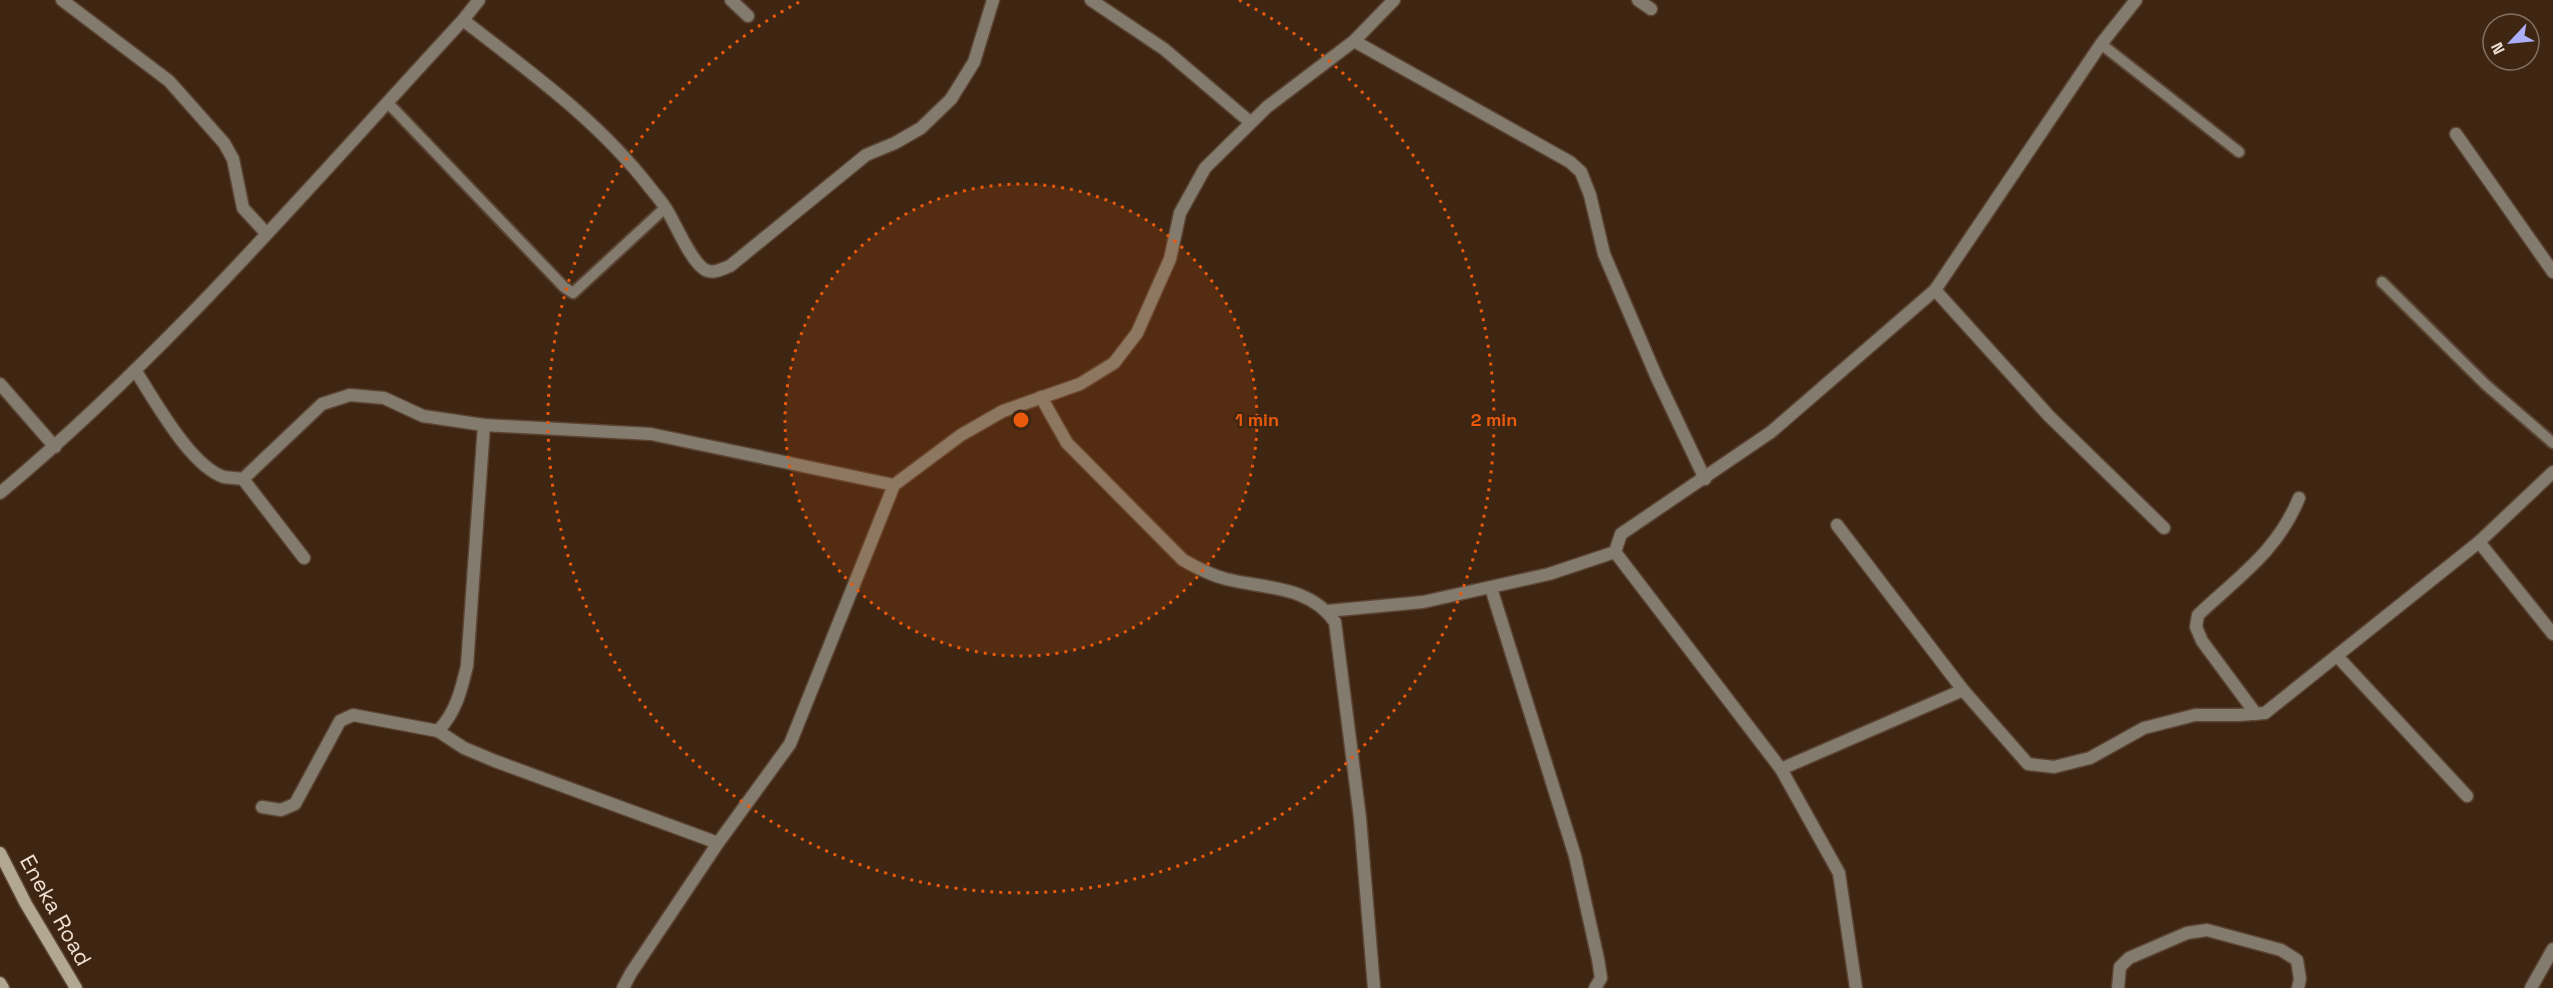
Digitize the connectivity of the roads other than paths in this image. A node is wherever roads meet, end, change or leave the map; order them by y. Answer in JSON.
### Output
{"nodes":[{"id":1,"x":62,"y":0,"type":"edge"},
{"id":2,"x":479,"y":0,"type":"edge"},
{"id":3,"x":731,"y":0,"type":"edge"},
{"id":4,"x":993,"y":0,"type":"edge"},
{"id":5,"x":1091,"y":0,"type":"edge"},
{"id":6,"x":1394,"y":0,"type":"edge"},
{"id":7,"x":1638,"y":0,"type":"edge"},
{"id":8,"x":2136,"y":0,"type":"edge"},
{"id":9,"x":1651,"y":9,"type":"dead end"},
{"id":10,"x":748,"y":16,"type":"dead end"},
{"id":11,"x":463,"y":20,"type":"junction"},
{"id":12,"x":1354,"y":41,"type":"junction"},
{"id":13,"x":2101,"y":44,"type":"junction"},
{"id":14,"x":387,"y":102,"type":"junction"},
{"id":15,"x":1250,"y":122,"type":"junction"},
{"id":16,"x":2456,"y":134,"type":"dead end"},
{"id":17,"x":2239,"y":152,"type":"dead end"},
{"id":18,"x":665,"y":208,"type":"junction"},
{"id":19,"x":266,"y":233,"type":"junction"},
{"id":20,"x":2553,"y":272,"type":"edge"},
{"id":21,"x":2382,"y":282,"type":"dead end"},
{"id":22,"x":1935,"y":290,"type":"junction"},
{"id":23,"x":135,"y":370,"type":"junction"},
{"id":24,"x":0,"y":384,"type":"edge"},
{"id":25,"x":1041,"y":397,"type":"junction"},
{"id":26,"x":484,"y":425,"type":"junction"},
{"id":27,"x":2553,"y":443,"type":"edge"},
{"id":28,"x":55,"y":447,"type":"junction"},
{"id":29,"x":2553,"y":472,"type":"edge"},
{"id":30,"x":243,"y":479,"type":"junction"},
{"id":31,"x":1705,"y":479,"type":"junction"},
{"id":32,"x":894,"y":485,"type":"junction"},
{"id":33,"x":0,"y":493,"type":"edge"},
{"id":34,"x":2299,"y":498,"type":"dead end"},
{"id":35,"x":1837,"y":525,"type":"dead end"},
{"id":36,"x":2163,"y":528,"type":"dead end"},
{"id":37,"x":2479,"y":542,"type":"junction"},
{"id":38,"x":1615,"y":552,"type":"junction"},
{"id":39,"x":304,"y":558,"type":"dead end"},
{"id":40,"x":1491,"y":588,"type":"junction"},
{"id":41,"x":1327,"y":611,"type":"junction"},
{"id":42,"x":2553,"y":634,"type":"edge"},
{"id":43,"x":2337,"y":656,"type":"junction"},
{"id":44,"x":1963,"y":690,"type":"junction"},
{"id":45,"x":2256,"y":714,"type":"junction"},
{"id":46,"x":438,"y":731,"type":"junction"},
{"id":47,"x":1781,"y":769,"type":"junction"},
{"id":48,"x":2467,"y":796,"type":"dead end"},
{"id":49,"x":262,"y":807,"type":"dead end"},
{"id":50,"x":718,"y":843,"type":"junction"},
{"id":51,"x":0,"y":854,"type":"edge"},
{"id":52,"x":2553,"y":949,"type":"edge"},
{"id":53,"x":0,"y":983,"type":"edge"},
{"id":54,"x":3,"y":988,"type":"edge"},
{"id":55,"x":76,"y":988,"type":"edge"},
{"id":56,"x":623,"y":988,"type":"edge"},
{"id":57,"x":1374,"y":988,"type":"edge"},
{"id":58,"x":1595,"y":988,"type":"edge"},
{"id":59,"x":1856,"y":988,"type":"edge"},
{"id":60,"x":2118,"y":988,"type":"edge"},
{"id":61,"x":2298,"y":988,"type":"edge"},
{"id":62,"x":2531,"y":988,"type":"edge"}],
"edges":[{"from":1,"to":19,"type":"street"},
{"from":2,"to":11,"type":"street"},
{"from":3,"to":10,"type":"street"},
{"from":4,"to":18,"type":"street"},
{"from":5,"to":15,"type":"street"},
{"from":6,"to":12,"type":"street"},
{"from":7,"to":9,"type":"street"},
{"from":8,"to":13,"type":"street"},
{"from":11,"to":14,"type":"street"},
{"from":11,"to":18,"type":"street"},
{"from":12,"to":15,"type":"street"},
{"from":12,"to":31,"type":"street"},
{"from":13,"to":17,"type":"lane"},
{"from":13,"to":22,"type":"street"},
{"from":14,"to":18,"type":"lane"},
{"from":14,"to":19,"type":"street"},
{"from":15,"to":25,"type":"street"},
{"from":16,"to":20,"type":"street"},
{"from":19,"to":23,"type":"street"},
{"from":21,"to":27,"type":"lane"},
{"from":22,"to":31,"type":"street"},
{"from":22,"to":36,"type":"street"},
{"from":23,"to":28,"type":"street"},
{"from":23,"to":30,"type":"street"},
{"from":24,"to":28,"type":"street"},
{"from":25,"to":32,"type":"street"},
{"from":25,"to":41,"type":"street"},
{"from":26,"to":30,"type":"street"},
{"from":26,"to":32,"type":"street"},
{"from":26,"to":46,"type":"street"},
{"from":28,"to":33,"type":"street"},
{"from":29,"to":37,"type":"street"},
{"from":30,"to":39,"type":"street"},
{"from":31,"to":38,"type":"street"},
{"from":32,"to":50,"type":"street"},
{"from":34,"to":45,"type":"street"},
{"from":35,"to":44,"type":"street"},
{"from":37,"to":42,"type":"street"},
{"from":37,"to":43,"type":"street"},
{"from":38,"to":40,"type":"street"},
{"from":38,"to":47,"type":"street"},
{"from":40,"to":41,"type":"street"},
{"from":40,"to":58,"type":"street"},
{"from":41,"to":57,"type":"street"},
{"from":43,"to":45,"type":"street"},
{"from":43,"to":48,"type":"street"},
{"from":44,"to":45,"type":"street"},
{"from":44,"to":47,"type":"street"},
{"from":46,"to":49,"type":"street"},
{"from":46,"to":50,"type":"street"},
{"from":47,"to":59,"type":"street"},
{"from":50,"to":56,"type":"street"},
{"from":51,"to":55,"type":"main road","name":"Eneka Road"},
{"from":52,"to":62,"type":"street"},
{"from":53,"to":54,"type":"main road"},
{"from":60,"to":61,"type":"street"}]}
